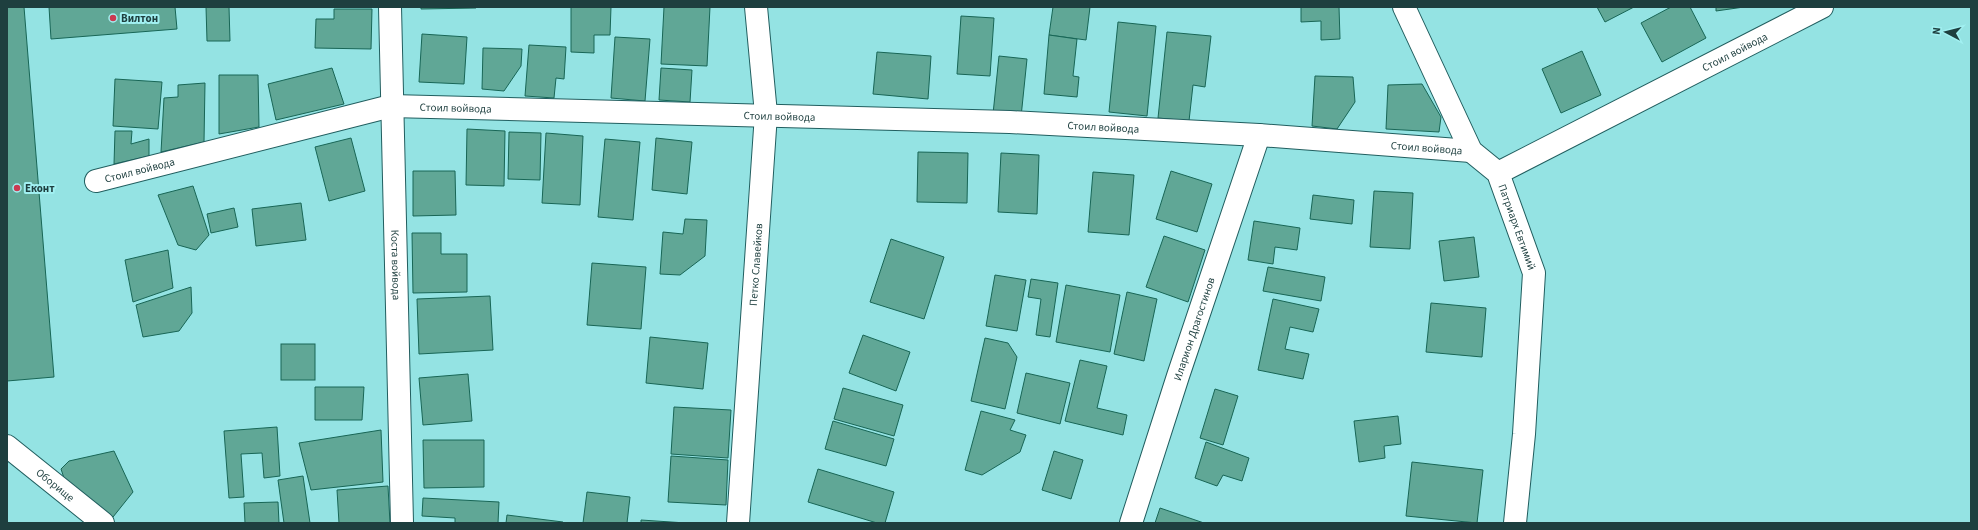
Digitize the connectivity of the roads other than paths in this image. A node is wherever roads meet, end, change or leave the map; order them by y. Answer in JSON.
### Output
{"nodes":[{"id":1,"x":390,"y":7,"type":"edge"},
{"id":2,"x":756,"y":7,"type":"edge"},
{"id":3,"x":1404,"y":7,"type":"edge"},
{"id":4,"x":1822,"y":7,"type":"edge"},
{"id":5,"x":391,"y":106,"type":"junction"},
{"id":6,"x":766,"y":114,"type":"junction"},
{"id":7,"x":1259,"y":135,"type":"junction"},
{"id":8,"x":1471,"y":151,"type":"junction"},
{"id":9,"x":1498,"y":173,"type":"junction"},
{"id":10,"x":96,"y":181,"type":"dead end"},
{"id":11,"x":7,"y":446,"type":"edge"},
{"id":12,"x":103,"y":523,"type":"edge"},
{"id":13,"x":402,"y":523,"type":"edge"},
{"id":14,"x":738,"y":523,"type":"edge"},
{"id":15,"x":1131,"y":523,"type":"edge"},
{"id":16,"x":1515,"y":523,"type":"edge"}],
"edges":[{"from":1,"to":5,"type":"street","name":"Коста войвода"},
{"from":2,"to":6,"type":"street","name":"Петко Славейков"},
{"from":3,"to":8,"type":"street","name":"Патриарх Евтимий"},
{"from":4,"to":9,"type":"street","name":"Стоил войвода"},
{"from":5,"to":6,"type":"street","name":"Стоил войвода"},
{"from":5,"to":10,"type":"street","name":"Стоил войвода"},
{"from":5,"to":13,"type":"street","name":"Коста войвода"},
{"from":6,"to":7,"type":"street","name":"Стоил войвода"},
{"from":6,"to":14,"type":"street","name":"Петко Славейков"},
{"from":7,"to":8,"type":"street","name":"Стоил войвода"},
{"from":7,"to":15,"type":"street","name":"Иларион Драгостинов"},
{"from":8,"to":9,"type":"street","name":"Патриарх Евтимий"},
{"from":9,"to":16,"type":"street","name":"Патриарх Евтимий"},
{"from":11,"to":12,"type":"street","name":"Оборище"}]}
